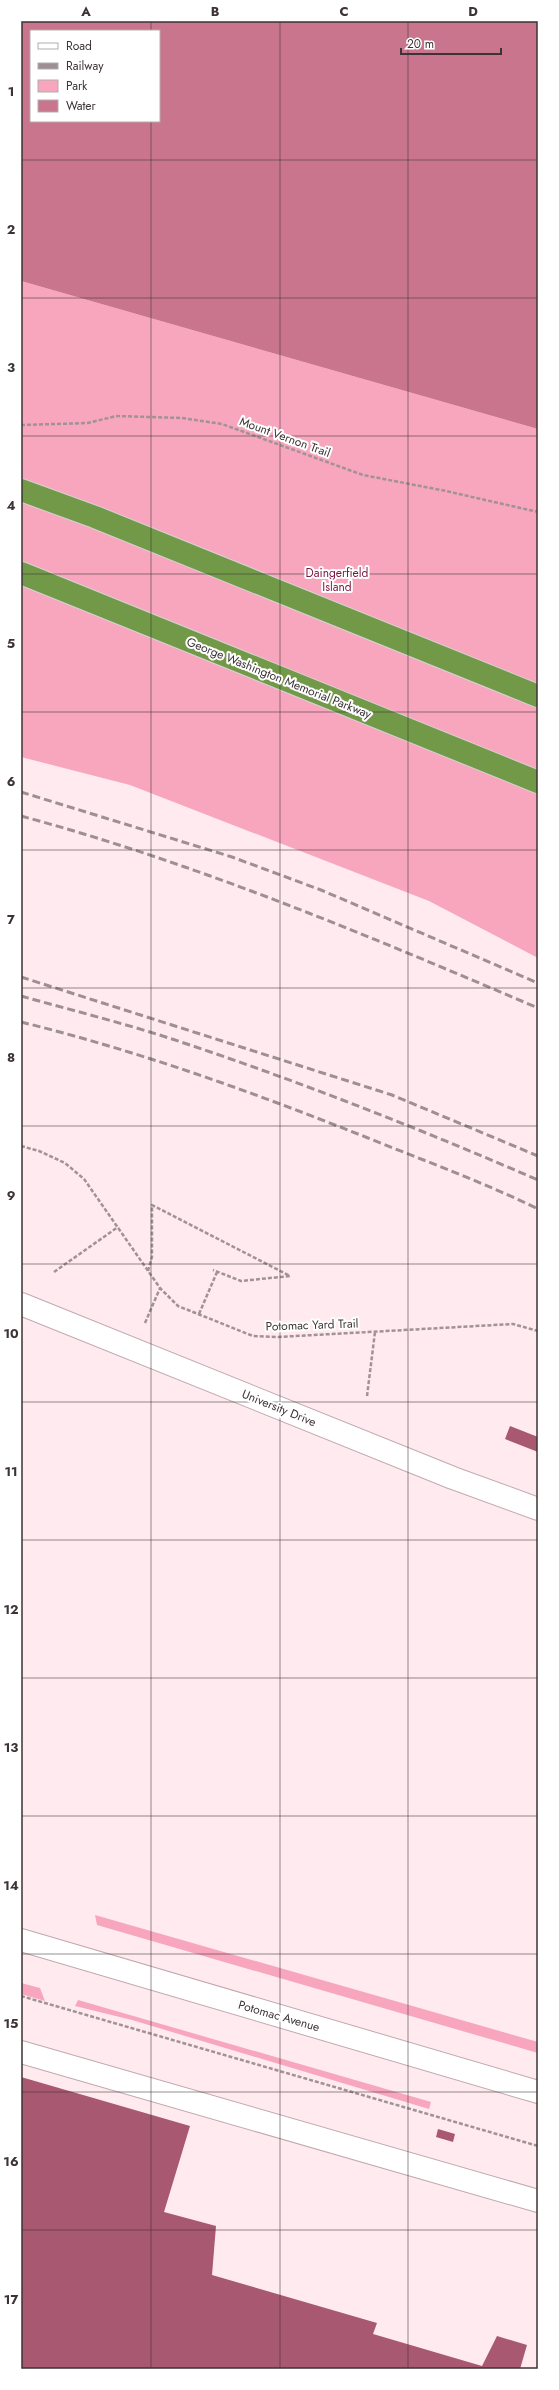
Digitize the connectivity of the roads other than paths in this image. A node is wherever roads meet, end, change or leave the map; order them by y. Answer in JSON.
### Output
{"nodes":[{"id":1,"x":21,"y":490,"type":"edge"},
{"id":2,"x":21,"y":573,"type":"edge"},
{"id":3,"x":538,"y":696,"type":"edge"},
{"id":4,"x":538,"y":782,"type":"edge"},
{"id":5,"x":21,"y":1304,"type":"edge"},
{"id":6,"x":538,"y":1509,"type":"edge"},
{"id":7,"x":21,"y":1940,"type":"edge"},
{"id":8,"x":21,"y":2052,"type":"edge"},
{"id":9,"x":538,"y":2092,"type":"edge"},
{"id":10,"x":538,"y":2201,"type":"edge"}],
"edges":[{"from":1,"to":3,"type":"highway"},
{"from":2,"to":4,"type":"highway","name":"George Washington Memorial Parkway"},
{"from":5,"to":6,"type":"street","name":"University Drive"},
{"from":7,"to":9,"type":"street","name":"Potomac Avenue"},
{"from":8,"to":10,"type":"street"}]}
